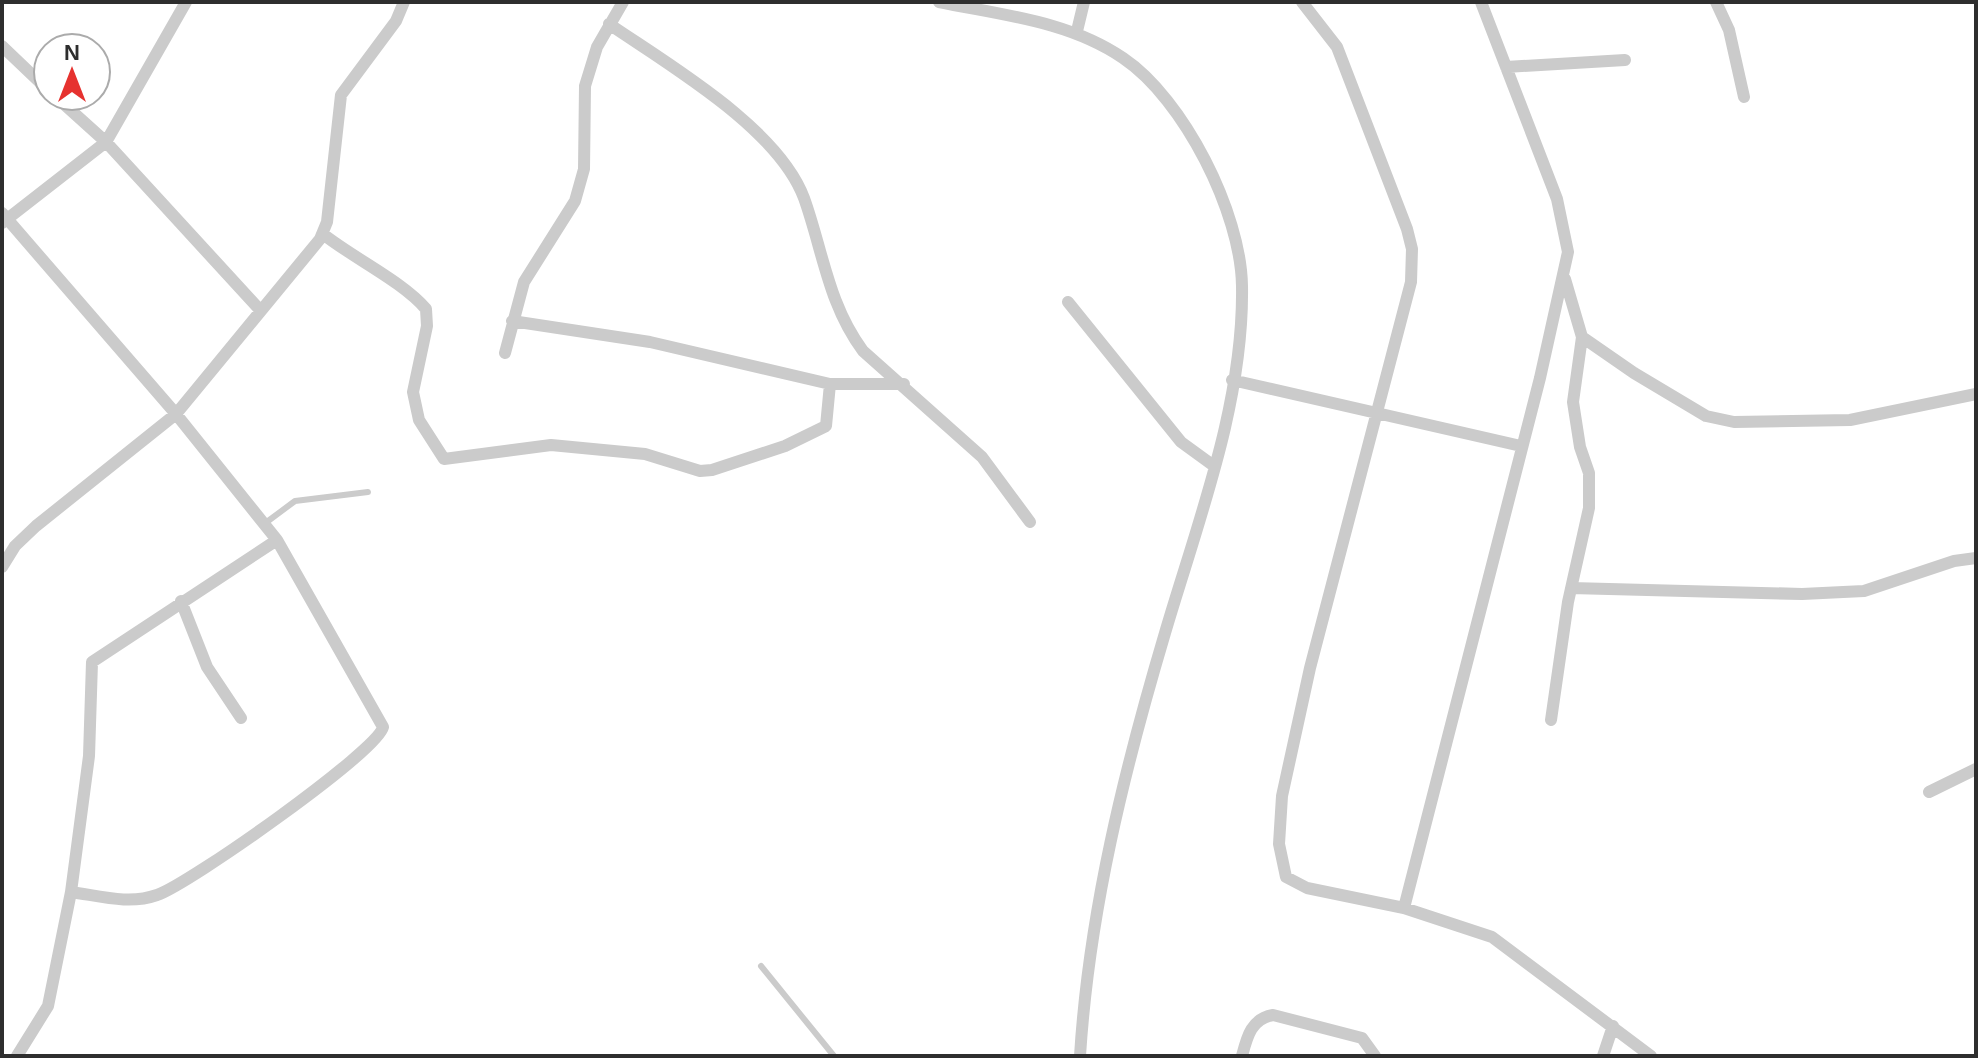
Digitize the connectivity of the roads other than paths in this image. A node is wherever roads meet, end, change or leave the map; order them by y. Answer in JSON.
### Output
{"nodes":[{"id":1,"x":186,"y":2,"type":"edge"},
{"id":2,"x":404,"y":2,"type":"edge"},
{"id":3,"x":623,"y":2,"type":"edge"},
{"id":4,"x":939,"y":2,"type":"edge"},
{"id":5,"x":1084,"y":2,"type":"edge"},
{"id":6,"x":1302,"y":2,"type":"edge"},
{"id":7,"x":1481,"y":2,"type":"edge"},
{"id":8,"x":1716,"y":2,"type":"edge"},
{"id":9,"x":609,"y":24,"type":"junction"},
{"id":10,"x":1077,"y":31,"type":"junction"},
{"id":11,"x":2,"y":46,"type":"edge"},
{"id":12,"x":1625,"y":60,"type":"dead end"},
{"id":13,"x":1506,"y":67,"type":"junction"},
{"id":14,"x":32,"y":75,"type":"edge"},
{"id":15,"x":1744,"y":97,"type":"dead end"},
{"id":16,"x":73,"y":112,"type":"edge"},
{"id":17,"x":106,"y":142,"type":"junction"},
{"id":18,"x":4,"y":218,"type":"edge"},
{"id":19,"x":323,"y":234,"type":"junction"},
{"id":20,"x":1564,"y":276,"type":"junction"},
{"id":21,"x":1068,"y":302,"type":"dead end"},
{"id":22,"x":260,"y":310,"type":"junction"},
{"id":23,"x":512,"y":321,"type":"junction"},
{"id":24,"x":1582,"y":337,"type":"junction"},
{"id":25,"x":505,"y":353,"type":"dead end"},
{"id":26,"x":1232,"y":380,"type":"junction"},
{"id":27,"x":830,"y":384,"type":"junction"},
{"id":28,"x":904,"y":384,"type":"junction"},
{"id":29,"x":1976,"y":394,"type":"edge"},
{"id":30,"x":1377,"y":413,"type":"junction"},
{"id":31,"x":176,"y":414,"type":"junction"},
{"id":32,"x":1521,"y":446,"type":"junction"},
{"id":33,"x":1214,"y":466,"type":"junction"},
{"id":34,"x":368,"y":492,"type":"dead end"},
{"id":35,"x":1030,"y":522,"type":"dead end"},
{"id":36,"x":264,"y":524,"type":"junction"},
{"id":37,"x":277,"y":540,"type":"junction"},
{"id":38,"x":1976,"y":558,"type":"edge"},
{"id":39,"x":2,"y":565,"type":"edge"},
{"id":40,"x":1571,"y":588,"type":"junction"},
{"id":41,"x":181,"y":601,"type":"junction"},
{"id":42,"x":241,"y":718,"type":"dead end"},
{"id":43,"x":1551,"y":720,"type":"dead end"},
{"id":44,"x":1976,"y":769,"type":"edge"},
{"id":45,"x":1929,"y":792,"type":"dead end"},
{"id":46,"x":71,"y":892,"type":"junction"},
{"id":47,"x":1404,"y":908,"type":"junction"},
{"id":48,"x":761,"y":966,"type":"dead end"},
{"id":49,"x":1613,"y":1026,"type":"junction"},
{"id":50,"x":17,"y":1056,"type":"edge"},
{"id":51,"x":834,"y":1056,"type":"edge"},
{"id":52,"x":1080,"y":1056,"type":"edge"},
{"id":53,"x":1242,"y":1056,"type":"edge"},
{"id":54,"x":1375,"y":1056,"type":"edge"},
{"id":55,"x":1603,"y":1056,"type":"edge"},
{"id":56,"x":1651,"y":1056,"type":"edge"}],
"edges":[{"from":1,"to":17,"type":"street"},
{"from":2,"to":19,"type":"street"},
{"from":3,"to":9,"type":"street"},
{"from":4,"to":10,"type":"street"},
{"from":5,"to":10,"type":"street"},
{"from":6,"to":30,"type":"street"},
{"from":7,"to":13,"type":"street"},
{"from":8,"to":15,"type":"street"},
{"from":9,"to":23,"type":"street"},
{"from":9,"to":28,"type":"street"},
{"from":10,"to":26,"type":"street"},
{"from":11,"to":14,"type":"street"},
{"from":12,"to":13,"type":"street"},
{"from":13,"to":20,"type":"street"},
{"from":16,"to":17,"type":"street"},
{"from":17,"to":18,"type":"street"},
{"from":17,"to":22,"type":"street"},
{"from":18,"to":31,"type":"street"},
{"from":19,"to":22,"type":"street"},
{"from":19,"to":27,"type":"street"},
{"from":20,"to":24,"type":"street"},
{"from":20,"to":32,"type":"street"},
{"from":21,"to":33,"type":"street"},
{"from":22,"to":31,"type":"street"},
{"from":23,"to":25,"type":"street"},
{"from":23,"to":27,"type":"street"},
{"from":24,"to":29,"type":"street"},
{"from":24,"to":40,"type":"street"},
{"from":26,"to":30,"type":"street"},
{"from":26,"to":33,"type":"street"},
{"from":27,"to":28,"type":"street"},
{"from":28,"to":35,"type":"street"},
{"from":30,"to":32,"type":"street"},
{"from":30,"to":47,"type":"street"},
{"from":31,"to":36,"type":"street"},
{"from":31,"to":39,"type":"street"},
{"from":32,"to":47,"type":"street"},
{"from":33,"to":52,"type":"street"},
{"from":34,"to":36,"type":"lane"},
{"from":36,"to":37,"type":"street"},
{"from":37,"to":41,"type":"street"},
{"from":37,"to":46,"type":"street"},
{"from":38,"to":40,"type":"street"},
{"from":40,"to":43,"type":"street"},
{"from":41,"to":42,"type":"street"},
{"from":41,"to":46,"type":"street"},
{"from":44,"to":45,"type":"street"},
{"from":46,"to":50,"type":"street"},
{"from":47,"to":49,"type":"street"},
{"from":48,"to":51,"type":"lane"},
{"from":49,"to":55,"type":"street"},
{"from":49,"to":56,"type":"street"},
{"from":53,"to":54,"type":"street"}]}
